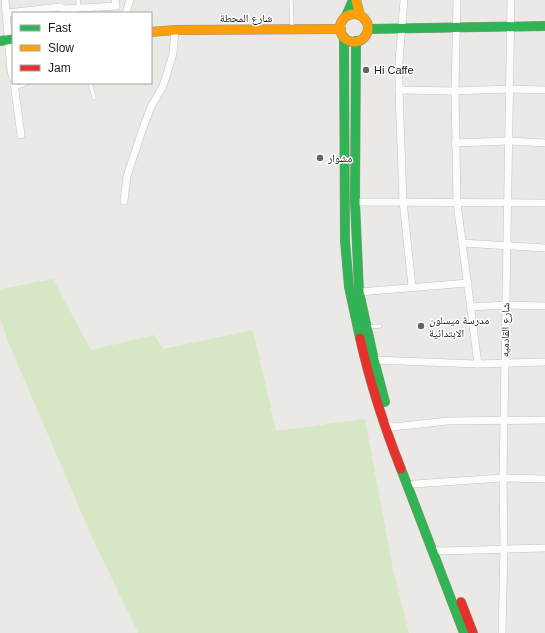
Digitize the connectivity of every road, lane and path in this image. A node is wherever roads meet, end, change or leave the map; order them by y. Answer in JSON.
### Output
{"nodes":[{"id":1,"x":5,"y":0,"type":"edge"},
{"id":2,"x":78,"y":0,"type":"edge"},
{"id":3,"x":115,"y":0,"type":"edge"},
{"id":4,"x":130,"y":0,"type":"edge"},
{"id":5,"x":292,"y":0,"type":"edge"},
{"id":6,"x":354,"y":0,"type":"edge"},
{"id":7,"x":404,"y":0,"type":"edge"},
{"id":8,"x":457,"y":0,"type":"edge"},
{"id":9,"x":511,"y":0,"type":"edge"},
{"id":10,"x":62,"y":7,"type":"edge"},
{"id":11,"x":79,"y":8,"type":"junction"},
{"id":12,"x":12,"y":12,"type":"edge"},
{"id":13,"x":16,"y":12,"type":"edge"},
{"id":14,"x":126,"y":12,"type":"edge"},
{"id":15,"x":7,"y":13,"type":"junction"},
{"id":16,"x":360,"y":15,"type":"junction"},
{"id":17,"x":346,"y":16,"type":"junction"},
{"id":18,"x":457,"y":26,"type":"junction"},
{"id":19,"x":511,"y":26,"type":"junction"},
{"id":20,"x":545,"y":26,"type":"edge"},
{"id":21,"x":402,"y":28,"type":"junction"},
{"id":22,"x":292,"y":29,"type":"junction"},
{"id":23,"x":368,"y":29,"type":"junction"},
{"id":24,"x":175,"y":30,"type":"junction"},
{"id":25,"x":152,"y":32,"type":"edge"},
{"id":26,"x":342,"y":33,"type":"junction"},
{"id":27,"x":7,"y":40,"type":"edge"},
{"id":28,"x":356,"y":41,"type":"junction"},
{"id":29,"x":12,"y":74,"type":"edge"},
{"id":30,"x":90,"y":84,"type":"edge"},
{"id":31,"x":15,"y":85,"type":"edge"},
{"id":32,"x":510,"y":89,"type":"junction"},
{"id":33,"x":399,"y":90,"type":"junction"},
{"id":34,"x":545,"y":90,"type":"edge"},
{"id":35,"x":455,"y":91,"type":"junction"},
{"id":36,"x":94,"y":98,"type":"dead end"},
{"id":37,"x":21,"y":135,"type":"dead end"},
{"id":38,"x":509,"y":141,"type":"junction"},
{"id":39,"x":545,"y":142,"type":"edge"},
{"id":40,"x":455,"y":143,"type":"junction"},
{"id":41,"x":124,"y":201,"type":"dead end"},
{"id":42,"x":403,"y":201,"type":"junction"},
{"id":43,"x":355,"y":202,"type":"junction"},
{"id":44,"x":508,"y":202,"type":"junction"},
{"id":45,"x":457,"y":203,"type":"junction"},
{"id":46,"x":545,"y":203,"type":"edge"},
{"id":47,"x":462,"y":243,"type":"junction"},
{"id":48,"x":507,"y":245,"type":"junction"},
{"id":49,"x":545,"y":248,"type":"edge"},
{"id":50,"x":468,"y":284,"type":"junction"},
{"id":51,"x":412,"y":287,"type":"junction"},
{"id":52,"x":360,"y":292,"type":"junction"},
{"id":53,"x":506,"y":306,"type":"junction"},
{"id":54,"x":545,"y":306,"type":"edge"},
{"id":55,"x":471,"y":307,"type":"junction"},
{"id":56,"x":380,"y":326,"type":"dead end"},
{"id":57,"x":367,"y":327,"type":"junction"},
{"id":58,"x":374,"y":360,"type":"junction"},
{"id":59,"x":505,"y":362,"type":"junction"},
{"id":60,"x":545,"y":362,"type":"edge"},
{"id":61,"x":478,"y":364,"type":"junction"},
{"id":62,"x":545,"y":420,"type":"edge"},
{"id":63,"x":504,"y":421,"type":"junction"},
{"id":64,"x":382,"y":422,"type":"junction"},
{"id":65,"x":393,"y":427,"type":"junction"},
{"id":66,"x":503,"y":478,"type":"junction"},
{"id":67,"x":545,"y":479,"type":"edge"},
{"id":68,"x":414,"y":484,"type":"junction"},
{"id":69,"x":545,"y":548,"type":"edge"},
{"id":70,"x":504,"y":549,"type":"junction"},
{"id":71,"x":433,"y":550,"type":"junction"},
{"id":72,"x":442,"y":551,"type":"junction"},
{"id":73,"x":464,"y":633,"type":"edge"},
{"id":74,"x":473,"y":633,"type":"edge"},
{"id":75,"x":502,"y":633,"type":"edge"}],
"edges":[{"from":1,"to":15,"type":"street"},
{"from":2,"to":11,"type":"lane"},
{"from":3,"to":11,"type":"street"},
{"from":4,"to":14,"type":"street"},
{"from":5,"to":22,"type":"lane"},
{"from":6,"to":16,"type":"main road"},
{"from":6,"to":17,"type":"main road"},
{"from":7,"to":21,"type":"street"},
{"from":8,"to":18,"type":"street"},
{"from":9,"to":19,"type":"street","name":"شارع القادميه"},
{"from":10,"to":11,"type":"street"},
{"from":10,"to":13,"type":"street"},
{"from":12,"to":15,"type":"street"},
{"from":15,"to":27,"type":"street"},
{"from":16,"to":17,"type":"main road"},
{"from":16,"to":23,"type":"main road"},
{"from":17,"to":26,"type":"main road"},
{"from":18,"to":19,"type":"main road"},
{"from":18,"to":21,"type":"main road"},
{"from":18,"to":35,"type":"street"},
{"from":19,"to":20,"type":"main road"},
{"from":19,"to":32,"type":"street","name":"شارع القادميه"},
{"from":21,"to":23,"type":"main road"},
{"from":21,"to":33,"type":"street"},
{"from":22,"to":24,"type":"main road","name":"شارع المحطة"},
{"from":22,"to":26,"type":"main road","name":"شارع المحطة"},
{"from":23,"to":28,"type":"main road"},
{"from":24,"to":25,"type":"main road","name":"شارع المحطة"},
{"from":24,"to":41,"type":"street"},
{"from":26,"to":28,"type":"main road"},
{"from":26,"to":64,"type":"main road"},
{"from":27,"to":29,"type":"street"},
{"from":28,"to":43,"type":"main road"},
{"from":30,"to":36,"type":"lane"},
{"from":31,"to":37,"type":"street"},
{"from":32,"to":34,"type":"street"},
{"from":32,"to":35,"type":"street"},
{"from":32,"to":38,"type":"street","name":"شارع القادميه"},
{"from":33,"to":35,"type":"street"},
{"from":33,"to":42,"type":"street"},
{"from":35,"to":40,"type":"street"},
{"from":38,"to":39,"type":"street"},
{"from":38,"to":40,"type":"street"},
{"from":38,"to":44,"type":"street","name":"شارع القادميه"},
{"from":40,"to":45,"type":"street"},
{"from":42,"to":43,"type":"street"},
{"from":42,"to":45,"type":"street"},
{"from":42,"to":51,"type":"street"},
{"from":43,"to":52,"type":"main road"},
{"from":44,"to":45,"type":"street"},
{"from":44,"to":46,"type":"street"},
{"from":44,"to":48,"type":"street","name":"شارع القادميه"},
{"from":45,"to":47,"type":"street"},
{"from":47,"to":48,"type":"street"},
{"from":47,"to":50,"type":"street"},
{"from":48,"to":49,"type":"street"},
{"from":48,"to":53,"type":"street","name":"شارع القادميه"},
{"from":50,"to":51,"type":"street"},
{"from":50,"to":55,"type":"street"},
{"from":51,"to":52,"type":"street"},
{"from":52,"to":57,"type":"main road"},
{"from":53,"to":54,"type":"street"},
{"from":53,"to":55,"type":"street"},
{"from":53,"to":59,"type":"street","name":"شارع القادميه"},
{"from":55,"to":61,"type":"street"},
{"from":56,"to":57,"type":"lane"},
{"from":57,"to":58,"type":"main road"},
{"from":58,"to":61,"type":"street"},
{"from":58,"to":65,"type":"main road"},
{"from":59,"to":60,"type":"street"},
{"from":59,"to":61,"type":"street"},
{"from":59,"to":63,"type":"street","name":"شارع القادميه"},
{"from":62,"to":63,"type":"street"},
{"from":63,"to":65,"type":"street"},
{"from":63,"to":66,"type":"street","name":"شارع القادميه"},
{"from":64,"to":65,"type":"street"},
{"from":64,"to":71,"type":"main road"},
{"from":65,"to":68,"type":"main road"},
{"from":66,"to":67,"type":"street"},
{"from":66,"to":68,"type":"street"},
{"from":66,"to":70,"type":"street","name":"شارع القادميه"},
{"from":68,"to":72,"type":"main road"},
{"from":69,"to":70,"type":"street"},
{"from":70,"to":72,"type":"street"},
{"from":70,"to":75,"type":"street","name":"شارع القادميه"},
{"from":71,"to":72,"type":"street"},
{"from":71,"to":73,"type":"main road"},
{"from":72,"to":74,"type":"main road"}]}
